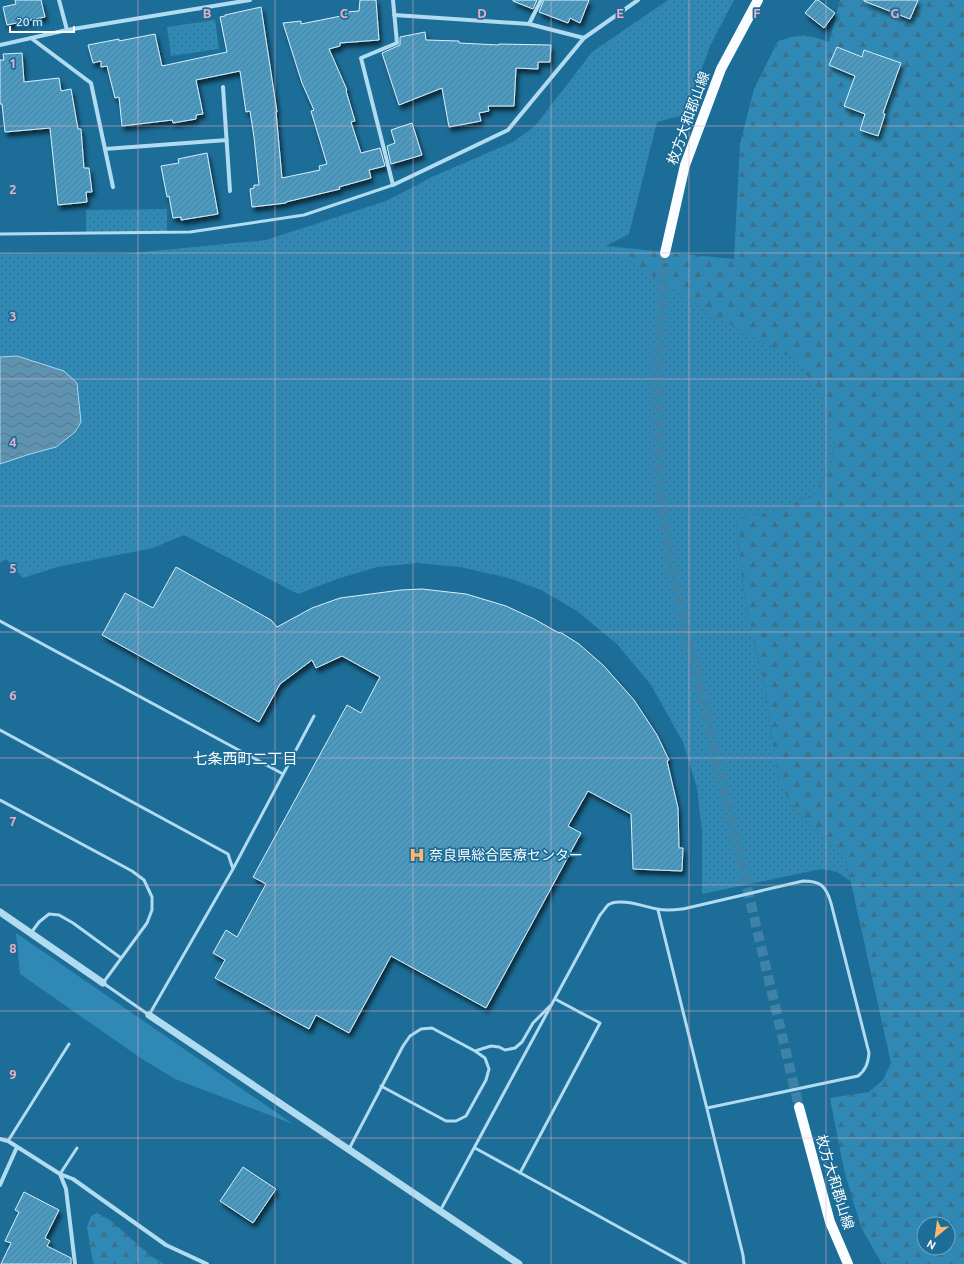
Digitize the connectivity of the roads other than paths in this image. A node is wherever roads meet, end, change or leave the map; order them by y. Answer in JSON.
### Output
{"nodes":[{"id":1,"x":59,"y":0,"type":"edge"},
{"id":2,"x":250,"y":0,"type":"edge"},
{"id":3,"x":393,"y":0,"type":"edge"},
{"id":4,"x":541,"y":0,"type":"edge"},
{"id":5,"x":638,"y":0,"type":"edge"},
{"id":6,"x":758,"y":0,"type":"edge"},
{"id":7,"x":394,"y":15,"type":"junction"},
{"id":8,"x":529,"y":24,"type":"junction"},
{"id":9,"x":67,"y":30,"type":"junction"},
{"id":10,"x":31,"y":38,"type":"junction"},
{"id":11,"x":584,"y":38,"type":"junction"},
{"id":12,"x":0,"y":45,"type":"edge"},
{"id":13,"x":223,"y":87,"type":"dead end"},
{"id":14,"x":227,"y":140,"type":"junction"},
{"id":15,"x":105,"y":149,"type":"junction"},
{"id":16,"x":392,"y":185,"type":"junction"},
{"id":17,"x":113,"y":187,"type":"dead end"},
{"id":18,"x":230,"y":191,"type":"dead end"},
{"id":19,"x":0,"y":234,"type":"edge"},
{"id":20,"x":665,"y":254,"type":"tunnel mouth"},
{"id":21,"x":0,"y":621,"type":"edge"},
{"id":22,"x":314,"y":716,"type":"dead end"},
{"id":23,"x":0,"y":730,"type":"edge"},
{"id":24,"x":283,"y":774,"type":"junction"},
{"id":25,"x":0,"y":800,"type":"edge"},
{"id":26,"x":233,"y":869,"type":"junction"},
{"id":27,"x":658,"y":910,"type":"junction"},
{"id":28,"x":0,"y":912,"type":"edge"},
{"id":29,"x":31,"y":933,"type":"junction"},
{"id":30,"x":122,"y":958,"type":"junction"},
{"id":31,"x":103,"y":983,"type":"junction"},
{"id":32,"x":555,"y":999,"type":"junction"},
{"id":33,"x":553,"y":1003,"type":"junction"},
{"id":34,"x":149,"y":1015,"type":"junction"},
{"id":35,"x":69,"y":1044,"type":"dead end"},
{"id":36,"x":475,"y":1051,"type":"junction"},
{"id":37,"x":381,"y":1086,"type":"junction"},
{"id":38,"x":799,"y":1107,"type":"tunnel mouth"},
{"id":39,"x":707,"y":1108,"type":"junction"},
{"id":40,"x":0,"y":1139,"type":"edge"},
{"id":41,"x":8,"y":1141,"type":"junction"},
{"id":42,"x":17,"y":1147,"type":"junction"},
{"id":43,"x":77,"y":1148,"type":"dead end"},
{"id":44,"x":475,"y":1148,"type":"junction"},
{"id":45,"x":348,"y":1150,"type":"junction"},
{"id":46,"x":520,"y":1173,"type":"junction"},
{"id":47,"x":60,"y":1174,"type":"junction"},
{"id":48,"x":0,"y":1185,"type":"edge"},
{"id":49,"x":440,"y":1211,"type":"junction"},
{"id":50,"x":75,"y":1264,"type":"edge"},
{"id":51,"x":207,"y":1264,"type":"edge"},
{"id":52,"x":519,"y":1264,"type":"edge"},
{"id":53,"x":686,"y":1264,"type":"edge"},
{"id":54,"x":744,"y":1264,"type":"edge"},
{"id":55,"x":848,"y":1264,"type":"edge"}],
"edges":[{"from":1,"to":9,"type":"street"},
{"from":2,"to":9,"type":"street"},
{"from":3,"to":7,"type":"street"},
{"from":4,"to":8,"type":"street"},
{"from":5,"to":11,"type":"street"},
{"from":6,"to":20,"type":"main road","name":"枚方大和郡山線"},
{"from":7,"to":8,"type":"street"},
{"from":7,"to":16,"type":"street"},
{"from":8,"to":11,"type":"street"},
{"from":9,"to":10,"type":"street"},
{"from":10,"to":12,"type":"street"},
{"from":10,"to":15,"type":"street"},
{"from":11,"to":16,"type":"street"},
{"from":13,"to":14,"type":"street"},
{"from":14,"to":15,"type":"street"},
{"from":14,"to":18,"type":"street"},
{"from":15,"to":17,"type":"street"},
{"from":16,"to":19,"type":"lane"},
{"from":21,"to":24,"type":"lane"},
{"from":22,"to":24,"type":"lane"},
{"from":23,"to":26,"type":"lane"},
{"from":24,"to":26,"type":"lane"},
{"from":25,"to":30,"type":"lane"},
{"from":26,"to":34,"type":"lane"},
{"from":27,"to":32,"type":"lane"},
{"from":27,"to":39,"type":"lane"},
{"from":27,"to":39,"type":"lane"},
{"from":28,"to":29,"type":"street"},
{"from":29,"to":30,"type":"lane"},
{"from":29,"to":31,"type":"street"},
{"from":30,"to":31,"type":"lane"},
{"from":31,"to":34,"type":"lane"},
{"from":32,"to":33,"type":"lane"},
{"from":32,"to":46,"type":"lane"},
{"from":33,"to":36,"type":"lane"},
{"from":33,"to":44,"type":"lane"},
{"from":34,"to":45,"type":"street"},
{"from":35,"to":41,"type":"lane"},
{"from":36,"to":37,"type":"lane"},
{"from":36,"to":37,"type":"lane"},
{"from":37,"to":45,"type":"lane"},
{"from":38,"to":55,"type":"main road","name":"枚方大和郡山線"},
{"from":39,"to":54,"type":"lane"},
{"from":40,"to":41,"type":"street"},
{"from":41,"to":42,"type":"street"},
{"from":42,"to":47,"type":"street"},
{"from":42,"to":48,"type":"street"},
{"from":43,"to":47,"type":"lane"},
{"from":44,"to":46,"type":"lane"},
{"from":44,"to":49,"type":"lane"},
{"from":45,"to":49,"type":"street"},
{"from":46,"to":53,"type":"lane"},
{"from":47,"to":50,"type":"street"},
{"from":47,"to":51,"type":"street"},
{"from":49,"to":52,"type":"street"}]}
